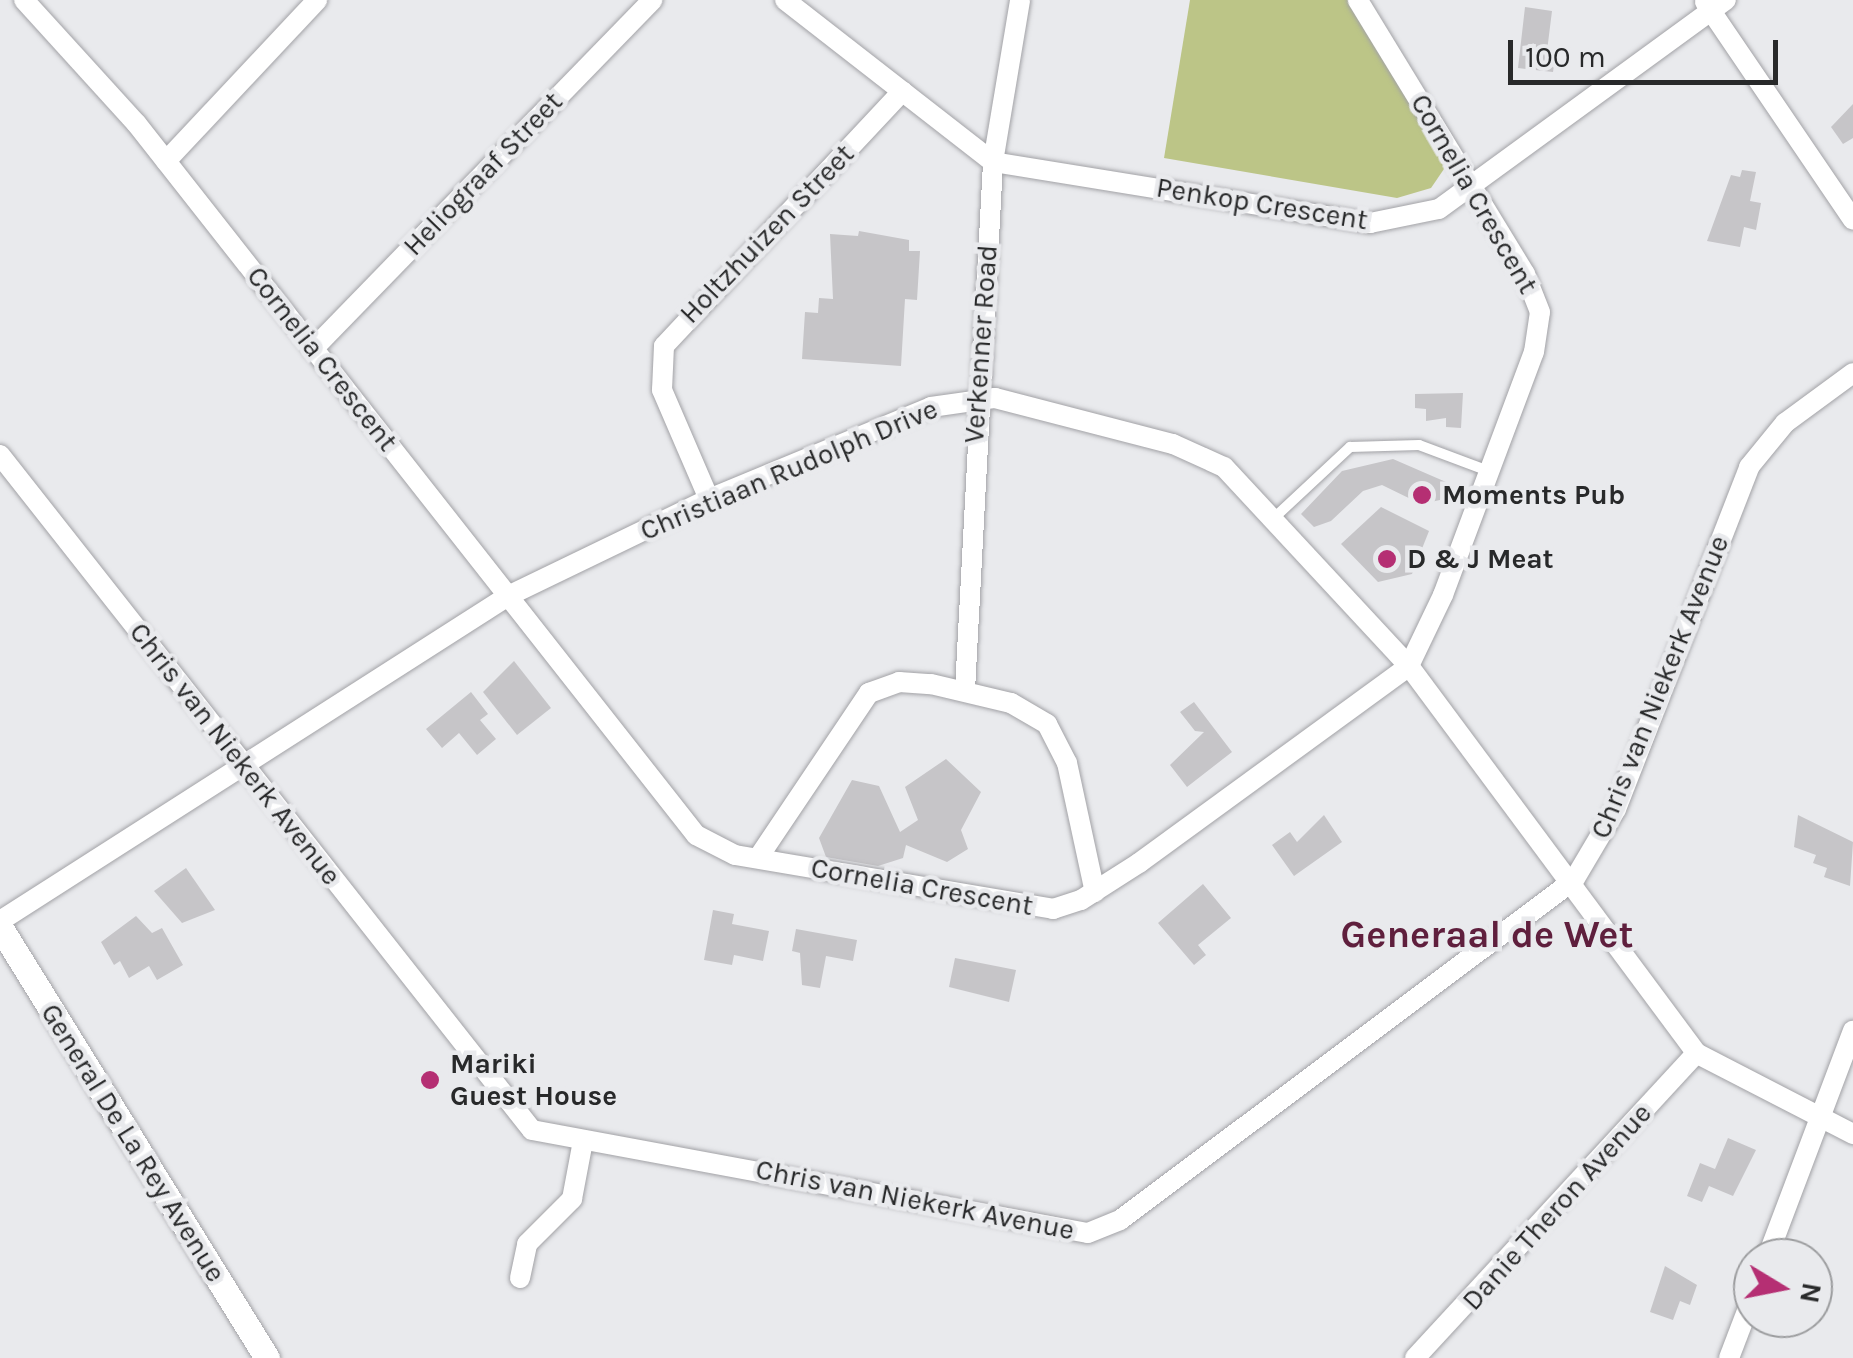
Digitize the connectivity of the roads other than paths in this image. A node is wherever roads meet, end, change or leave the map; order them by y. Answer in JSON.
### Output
{"nodes":[{"id":1,"x":24,"y":0,"type":"edge"},
{"id":2,"x":316,"y":0,"type":"edge"},
{"id":3,"x":652,"y":0,"type":"edge"},
{"id":4,"x":785,"y":0,"type":"edge"},
{"id":5,"x":1020,"y":0,"type":"edge"},
{"id":6,"x":1358,"y":0,"type":"edge"},
{"id":7,"x":1714,"y":4,"type":"edge"},
{"id":8,"x":903,"y":92,"type":"junction"},
{"id":9,"x":166,"y":161,"type":"junction"},
{"id":10,"x":992,"y":162,"type":"junction"},
{"id":11,"x":1470,"y":184,"type":"junction"},
{"id":12,"x":1853,"y":220,"type":"edge"},
{"id":13,"x":313,"y":349,"type":"junction"},
{"id":14,"x":1853,"y":373,"type":"edge"},
{"id":15,"x":977,"y":396,"type":"junction"},
{"id":16,"x":0,"y":456,"type":"edge"},
{"id":17,"x":1486,"y":470,"type":"junction"},
{"id":18,"x":709,"y":500,"type":"junction"},
{"id":19,"x":1275,"y":517,"type":"junction"},
{"id":20,"x":508,"y":596,"type":"junction"},
{"id":21,"x":1409,"y":666,"type":"junction"},
{"id":22,"x":964,"y":690,"type":"junction"},
{"id":23,"x":246,"y":766,"type":"junction"},
{"id":24,"x":758,"y":858,"type":"junction"},
{"id":25,"x":1574,"y":880,"type":"junction"},
{"id":26,"x":1095,"y":892,"type":"junction"},
{"id":27,"x":0,"y":924,"type":"edge"},
{"id":28,"x":1853,"y":1032,"type":"edge"},
{"id":29,"x":1696,"y":1053,"type":"junction"},
{"id":30,"x":1822,"y":1115,"type":"junction"},
{"id":31,"x":1853,"y":1134,"type":"edge"},
{"id":32,"x":583,"y":1141,"type":"junction"},
{"id":33,"x":1775,"y":1238,"type":"edge"},
{"id":34,"x":520,"y":1278,"type":"dead end"},
{"id":35,"x":267,"y":1358,"type":"edge"},
{"id":36,"x":1415,"y":1358,"type":"edge"}],
"edges":[{"from":1,"to":9,"type":"street","name":"Cornelia Crescent"},
{"from":2,"to":9,"type":"street"},
{"from":3,"to":13,"type":"street","name":"Heliograaf Street"},
{"from":4,"to":8,"type":"street","name":"Penkop Crescent"},
{"from":5,"to":10,"type":"street","name":"Verkenner Road"},
{"from":6,"to":11,"type":"street","name":"Cornelia Crescent"},
{"from":7,"to":11,"type":"street","name":"Penkop Crescent"},
{"from":7,"to":12,"type":"street"},
{"from":8,"to":10,"type":"street","name":"Penkop Crescent"},
{"from":8,"to":18,"type":"street","name":"Holtzhuizen Street"},
{"from":9,"to":13,"type":"street","name":"Cornelia Crescent"},
{"from":10,"to":11,"type":"street","name":"Penkop Crescent"},
{"from":10,"to":15,"type":"street","name":"Verkenner Road"},
{"from":11,"to":17,"type":"street","name":"Cornelia Crescent"},
{"from":13,"to":20,"type":"street","name":"Cornelia Crescent"},
{"from":14,"to":25,"type":"street","name":"Chris van Niekerk Avenue"},
{"from":15,"to":18,"type":"street","name":"Christiaan Rudolph Drive"},
{"from":15,"to":19,"type":"street","name":"Christiaan Rudolph Drive"},
{"from":15,"to":22,"type":"street","name":"Verkenner Road"},
{"from":16,"to":23,"type":"street","name":"Chris van Niekerk Avenue"},
{"from":17,"to":19,"type":"lane"},
{"from":17,"to":21,"type":"street","name":"Cornelia Crescent"},
{"from":18,"to":20,"type":"street","name":"Christiaan Rudolph Drive"},
{"from":19,"to":21,"type":"street","name":"Christiaan Rudolph Drive"},
{"from":20,"to":23,"type":"street","name":"Christiaan Rudolph Drive"},
{"from":20,"to":24,"type":"street","name":"Cornelia Crescent"},
{"from":21,"to":25,"type":"street","name":"Christiaan Rudolph Drive"},
{"from":21,"to":26,"type":"street","name":"Cornelia Crescent"},
{"from":22,"to":24,"type":"street"},
{"from":22,"to":26,"type":"street"},
{"from":23,"to":27,"type":"street","name":"Christiaan Rudolph Drive"},
{"from":23,"to":32,"type":"street","name":"Chris van Niekerk Avenue"},
{"from":24,"to":26,"type":"street","name":"Cornelia Crescent"},
{"from":25,"to":29,"type":"street","name":"Christiaan Rudolph Drive"},
{"from":25,"to":32,"type":"street","name":"Chris van Niekerk Avenue"},
{"from":27,"to":35,"type":"street","name":"General De La Rey Avenue"},
{"from":28,"to":30,"type":"street"},
{"from":29,"to":30,"type":"street","name":"Christiaan Rudolph Drive"},
{"from":29,"to":36,"type":"street","name":"Danie Theron Avenue"},
{"from":30,"to":31,"type":"street","name":"Christiaan Rudolph Drive"},
{"from":30,"to":33,"type":"street"},
{"from":32,"to":34,"type":"street"}]}
